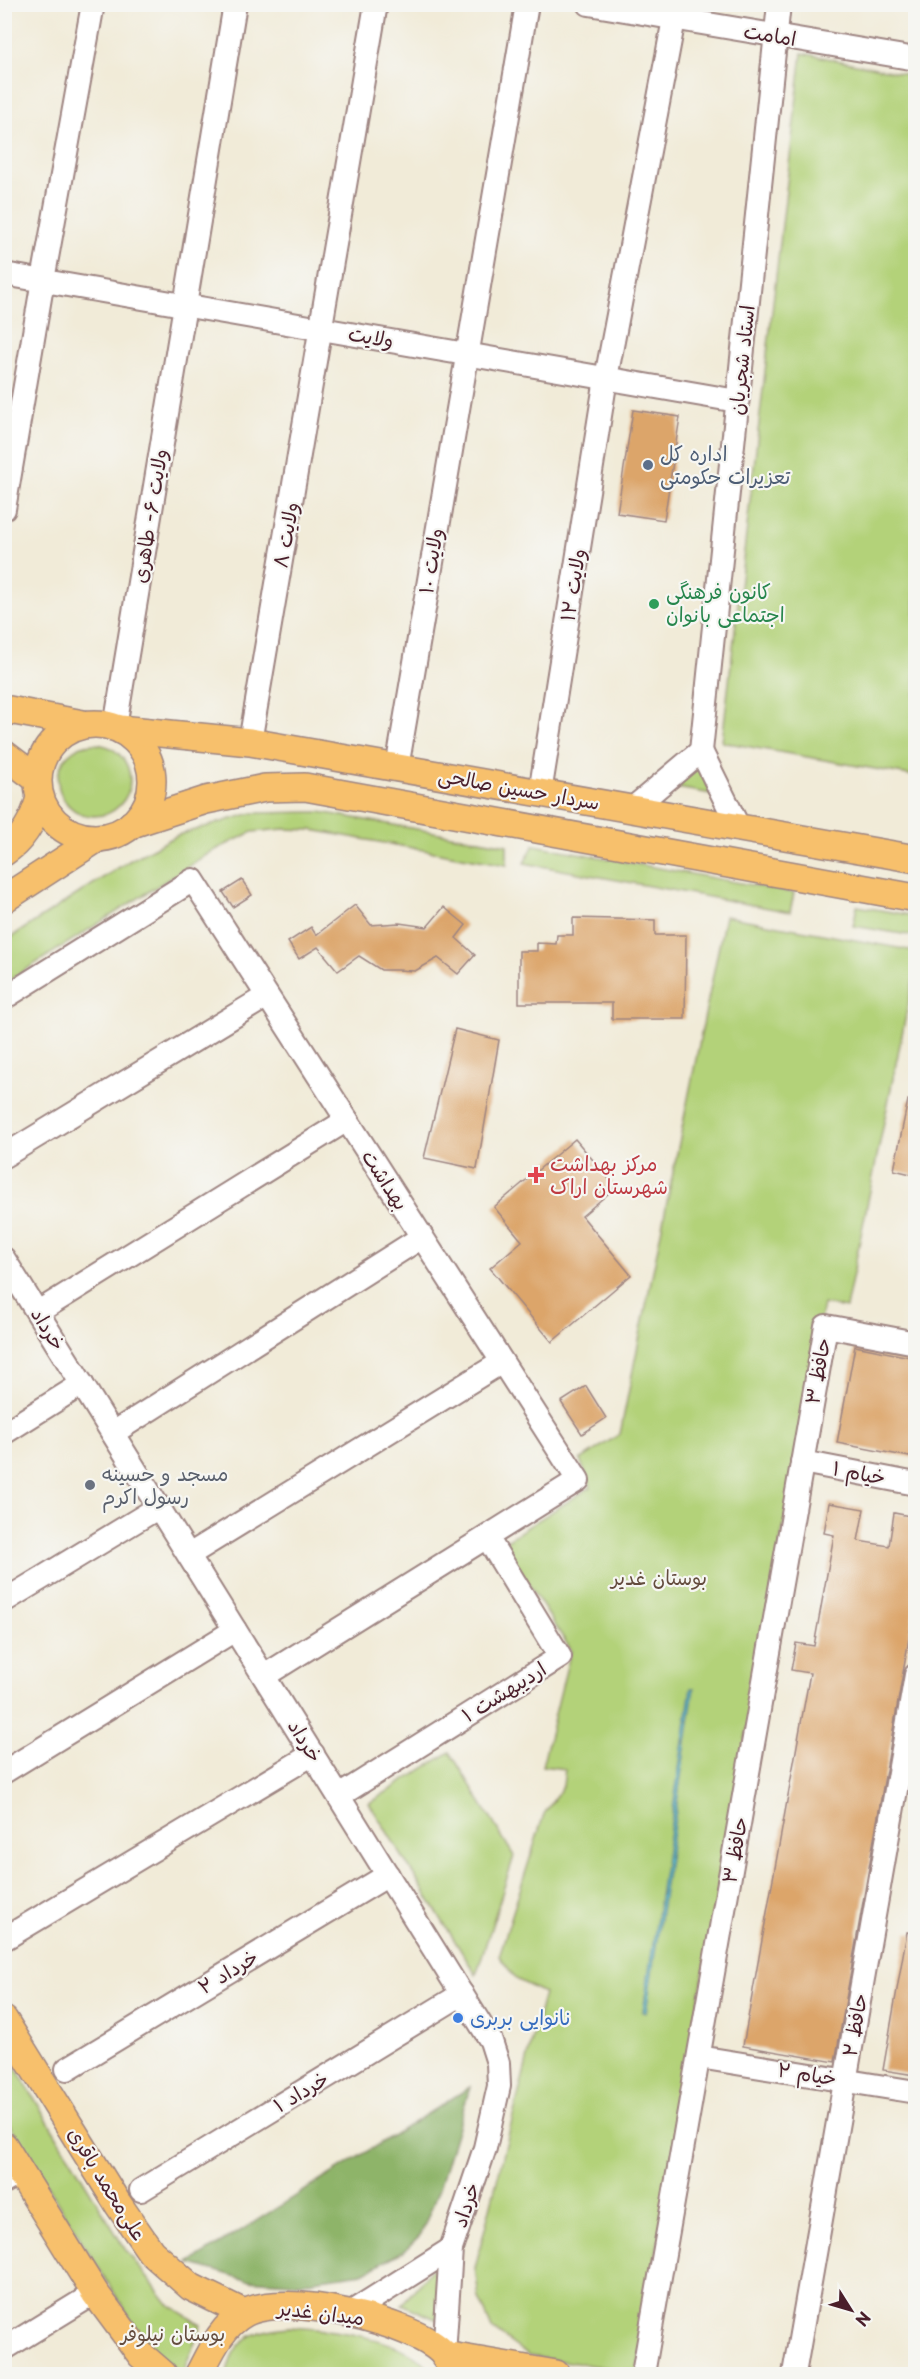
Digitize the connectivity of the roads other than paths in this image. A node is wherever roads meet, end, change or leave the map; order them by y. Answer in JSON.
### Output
{"nodes":[{"id":1,"x":93,"y":4,"type":"edge"},
{"id":2,"x":235,"y":4,"type":"edge"},
{"id":3,"x":376,"y":4,"type":"edge"},
{"id":4,"x":527,"y":4,"type":"edge"},
{"id":5,"x":589,"y":4,"type":"edge"},
{"id":6,"x":779,"y":4,"type":"edge"},
{"id":7,"x":674,"y":19,"type":"junction"},
{"id":8,"x":775,"y":36,"type":"junction"},
{"id":9,"x":915,"y":59,"type":"edge"},
{"id":10,"x":4,"y":274,"type":"edge"},
{"id":11,"x":43,"y":280,"type":"junction"},
{"id":12,"x":184,"y":305,"type":"junction"},
{"id":13,"x":322,"y":329,"type":"junction"},
{"id":14,"x":466,"y":354,"type":"junction"},
{"id":15,"x":606,"y":378,"type":"junction"},
{"id":16,"x":737,"y":401,"type":"junction"},
{"id":17,"x":4,"y":509,"type":"edge"},
{"id":18,"x":4,"y":709,"type":"edge"},
{"id":19,"x":83,"y":724,"type":"junction"},
{"id":20,"x":118,"y":728,"type":"junction"},
{"id":21,"x":250,"y":742,"type":"junction"},
{"id":22,"x":701,"y":751,"type":"junction"},
{"id":23,"x":4,"y":754,"type":"edge"},
{"id":24,"x":397,"y":768,"type":"junction"},
{"id":25,"x":38,"y":789,"type":"junction"},
{"id":26,"x":540,"y":793,"type":"junction"},
{"id":27,"x":632,"y":809,"type":"junction"},
{"id":28,"x":132,"y":824,"type":"junction"},
{"id":29,"x":740,"y":828,"type":"junction"},
{"id":30,"x":98,"y":838,"type":"junction"},
{"id":31,"x":4,"y":852,"type":"edge"},
{"id":32,"x":915,"y":858,"type":"edge"},
{"id":33,"x":915,"y":898,"type":"edge"},
{"id":34,"x":4,"y":899,"type":"edge"},
{"id":35,"x":267,"y":996,"type":"junction"},
{"id":36,"x":4,"y":998,"type":"edge"},
{"id":37,"x":347,"y":1120,"type":"junction"},
{"id":38,"x":4,"y":1156,"type":"edge"},
{"id":39,"x":422,"y":1237,"type":"junction"},
{"id":40,"x":4,"y":1259,"type":"edge"},
{"id":41,"x":38,"y":1312,"type":"junction"},
{"id":42,"x":915,"y":1343,"type":"edge"},
{"id":43,"x":502,"y":1362,"type":"junction"},
{"id":44,"x":82,"y":1384,"type":"junction"},
{"id":45,"x":4,"y":1433,"type":"edge"},
{"id":46,"x":113,"y":1433,"type":"junction"},
{"id":47,"x":802,"y":1462,"type":"junction"},
{"id":48,"x":915,"y":1484,"type":"edge"},
{"id":49,"x":159,"y":1507,"type":"junction"},
{"id":50,"x":493,"y":1547,"type":"dead end"},
{"id":51,"x":189,"y":1556,"type":"junction"},
{"id":52,"x":4,"y":1601,"type":"edge"},
{"id":53,"x":235,"y":1630,"type":"junction"},
{"id":54,"x":915,"y":1675,"type":"edge"},
{"id":55,"x":264,"y":1676,"type":"junction"},
{"id":56,"x":313,"y":1754,"type":"junction"},
{"id":57,"x":4,"y":1772,"type":"edge"},
{"id":58,"x":339,"y":1796,"type":"junction"},
{"id":59,"x":388,"y":1875,"type":"junction"},
{"id":60,"x":4,"y":1939,"type":"edge"},
{"id":61,"x":462,"y":1994,"type":"junction"},
{"id":62,"x":4,"y":2020,"type":"edge"},
{"id":63,"x":699,"y":2057,"type":"junction"},
{"id":64,"x":67,"y":2069,"type":"dead end"},
{"id":65,"x":845,"y":2080,"type":"junction"},
{"id":66,"x":915,"y":2091,"type":"edge"},
{"id":67,"x":4,"y":2146,"type":"edge"},
{"id":68,"x":13,"y":2177,"type":"edge"},
{"id":69,"x":141,"y":2190,"type":"dead end"},
{"id":70,"x":451,"y":2249,"type":"junction"},
{"id":71,"x":95,"y":2293,"type":"junction"},
{"id":72,"x":244,"y":2313,"type":"junction"},
{"id":73,"x":350,"y":2313,"type":"junction"},
{"id":74,"x":4,"y":2349,"type":"edge"},
{"id":75,"x":449,"y":2365,"type":"edge"},
{"id":76,"x":163,"y":2374,"type":"edge"},
{"id":77,"x":199,"y":2374,"type":"edge"},
{"id":78,"x":556,"y":2374,"type":"edge"},
{"id":79,"x":643,"y":2374,"type":"edge"},
{"id":80,"x":794,"y":2374,"type":"edge"}],
"edges":[{"from":1,"to":11,"type":"street"},
{"from":2,"to":12,"type":"street","name":"ولایت ۶- طاهری"},
{"from":3,"to":13,"type":"street","name":"ولایت ۸"},
{"from":4,"to":14,"type":"street","name":"ولایت ۱۰"},
{"from":5,"to":7,"type":"street","name":"امامت"},
{"from":6,"to":8,"type":"street","name":"استاد شجریان"},
{"from":7,"to":8,"type":"street","name":"امامت"},
{"from":7,"to":15,"type":"street","name":"ولایت ۱۲"},
{"from":8,"to":9,"type":"street","name":"امامت"},
{"from":8,"to":16,"type":"street","name":"استاد شجریان"},
{"from":10,"to":11,"type":"street","name":"ولایت"},
{"from":11,"to":12,"type":"street","name":"ولایت"},
{"from":11,"to":17,"type":"street"},
{"from":12,"to":13,"type":"street","name":"ولایت"},
{"from":12,"to":20,"type":"street","name":"ولایت ۶- طاهری"},
{"from":13,"to":14,"type":"street","name":"ولایت"},
{"from":13,"to":21,"type":"street","name":"ولایت ۸"},
{"from":14,"to":15,"type":"street","name":"ولایت"},
{"from":14,"to":24,"type":"street","name":"ولایت ۱۰"},
{"from":15,"to":16,"type":"street","name":"ولایت"},
{"from":15,"to":26,"type":"street","name":"ولایت ۱۲"},
{"from":16,"to":22,"type":"street","name":"استاد شجریان"},
{"from":18,"to":19,"type":"main road"},
{"from":19,"to":20,"type":"main road"},
{"from":19,"to":25,"type":"main road"},
{"from":20,"to":21,"type":"main road","name":"سردار حسین صالحی"},
{"from":20,"to":28,"type":"main road"},
{"from":21,"to":24,"type":"main road","name":"سردار حسین صالحی"},
{"from":22,"to":27,"type":"street"},
{"from":22,"to":29,"type":"street"},
{"from":23,"to":25,"type":"main road"},
{"from":24,"to":26,"type":"main road","name":"سردار حسین صالحی"},
{"from":25,"to":30,"type":"main road"},
{"from":25,"to":31,"type":"main road"},
{"from":26,"to":27,"type":"main road","name":"سردار حسین صالحی"},
{"from":27,"to":29,"type":"main road","name":"سردار حسین صالحی"},
{"from":28,"to":30,"type":"main road"},
{"from":28,"to":33,"type":"main road","name":"سردار حسین صالحی"},
{"from":29,"to":32,"type":"main road","name":"سردار حسین صالحی"},
{"from":30,"to":34,"type":"main road"},
{"from":35,"to":36,"type":"street","name":"بهداشت"},
{"from":35,"to":37,"type":"street","name":"بهداشت"},
{"from":35,"to":38,"type":"street"},
{"from":37,"to":39,"type":"street","name":"بهداشت"},
{"from":37,"to":41,"type":"street"},
{"from":39,"to":43,"type":"street","name":"بهداشت"},
{"from":39,"to":46,"type":"street"},
{"from":40,"to":41,"type":"street","name":"خرداد"},
{"from":41,"to":44,"type":"street","name":"خرداد"},
{"from":42,"to":47,"type":"street","name":"حافظ ۳"},
{"from":43,"to":51,"type":"street"},
{"from":43,"to":55,"type":"street","name":"بهداشت"},
{"from":44,"to":45,"type":"street"},
{"from":44,"to":46,"type":"street","name":"خرداد"},
{"from":46,"to":49,"type":"street","name":"خرداد"},
{"from":47,"to":48,"type":"street","name":"خیام ۱"},
{"from":47,"to":63,"type":"street","name":"حافظ ۳"},
{"from":49,"to":51,"type":"street","name":"خرداد"},
{"from":49,"to":52,"type":"street"},
{"from":50,"to":58,"type":"street","name":"اردیبهشت ۱"},
{"from":51,"to":53,"type":"street","name":"خرداد"},
{"from":53,"to":55,"type":"street","name":"خرداد"},
{"from":53,"to":57,"type":"street"},
{"from":54,"to":65,"type":"street","name":"حافظ ۲"},
{"from":55,"to":56,"type":"street","name":"خرداد"},
{"from":56,"to":58,"type":"street","name":"خرداد"},
{"from":56,"to":60,"type":"street"},
{"from":58,"to":59,"type":"street","name":"خرداد"},
{"from":59,"to":61,"type":"street","name":"خرداد"},
{"from":59,"to":64,"type":"street","name":"خرداد ۲"},
{"from":61,"to":69,"type":"street","name":"خرداد ۱"},
{"from":61,"to":70,"type":"street","name":"خرداد"},
{"from":62,"to":72,"type":"main road","name":"علی‌محمد باقری"},
{"from":63,"to":65,"type":"street","name":"خیام ۲"},
{"from":63,"to":79,"type":"street","name":"حافظ ۳"},
{"from":65,"to":66,"type":"street","name":"خیام ۲"},
{"from":65,"to":80,"type":"street","name":"حافظ ۲"},
{"from":67,"to":68,"type":"main road"},
{"from":68,"to":71,"type":"main road"},
{"from":70,"to":73,"type":"street","name":"خرداد"},
{"from":70,"to":75,"type":"street","name":"خرداد"},
{"from":71,"to":74,"type":"street"},
{"from":71,"to":76,"type":"main road"},
{"from":72,"to":73,"type":"main road","name":"میدان غدیر"},
{"from":72,"to":77,"type":"main road"},
{"from":73,"to":75,"type":"main road","name":"میدان غدیر"},
{"from":75,"to":78,"type":"main road"}]}
